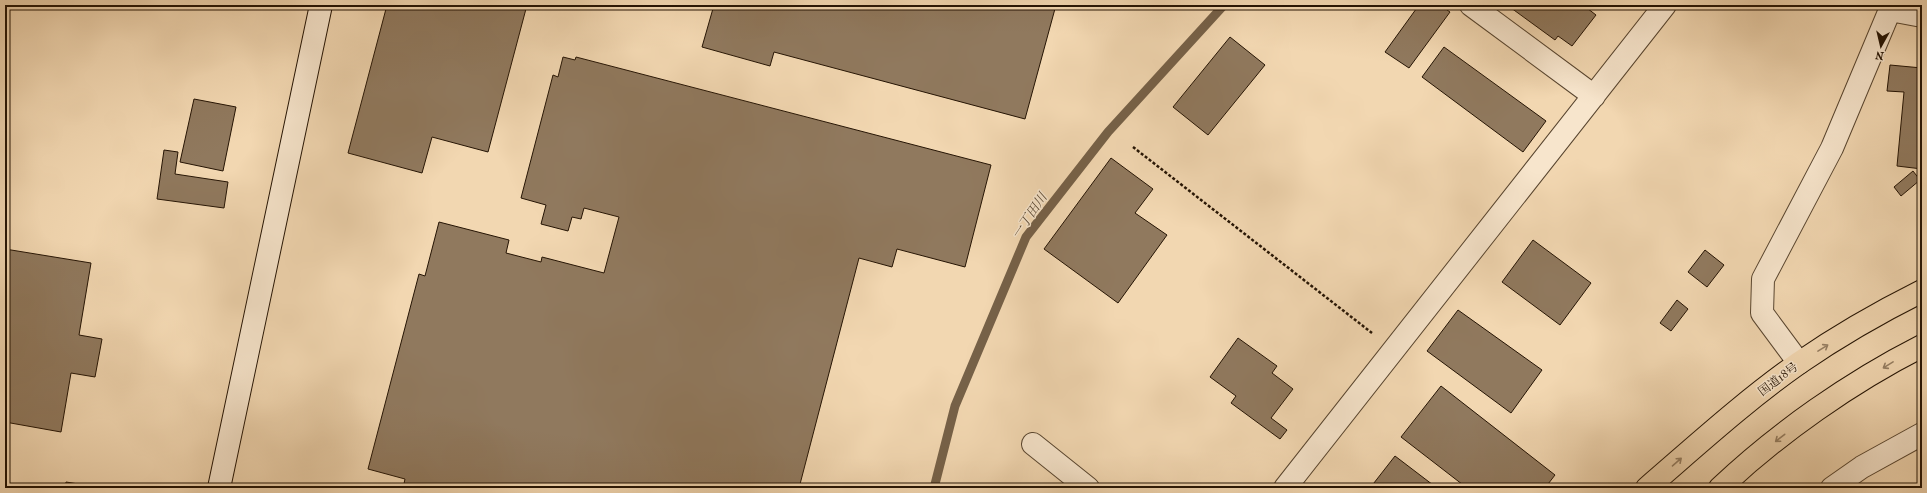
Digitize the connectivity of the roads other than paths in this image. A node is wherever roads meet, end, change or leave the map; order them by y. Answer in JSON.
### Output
{"nodes":[{"id":1,"x":320,"y":5,"type":"edge"},
{"id":2,"x":1471,"y":5,"type":"edge"},
{"id":3,"x":1665,"y":5,"type":"edge"},
{"id":4,"x":1891,"y":7,"type":"edge"},
{"id":5,"x":1922,"y":16,"type":"edge"},
{"id":6,"x":1594,"y":96,"type":"junction"},
{"id":7,"x":1922,"y":291,"type":"edge"},
{"id":8,"x":1922,"y":346,"type":"edge"},
{"id":9,"x":1799,"y":363,"type":"junction"},
{"id":10,"x":1922,"y":434,"type":"edge"},
{"id":11,"x":1032,"y":444,"type":"dead end"},
{"id":12,"x":219,"y":488,"type":"edge"},
{"id":13,"x":1088,"y":488,"type":"edge"},
{"id":14,"x":1286,"y":488,"type":"edge"},
{"id":15,"x":1647,"y":488,"type":"edge"},
{"id":16,"x":1720,"y":488,"type":"edge"},
{"id":17,"x":1832,"y":488,"type":"edge"}],
"edges":[{"from":1,"to":12,"type":"street"},
{"from":2,"to":6,"type":"street"},
{"from":3,"to":6,"type":"street"},
{"from":4,"to":5,"type":"street"},
{"from":4,"to":9,"type":"street"},
{"from":6,"to":14,"type":"street"},
{"from":9,"to":7,"type":"highway","name":"国道18号","one_way":true},
{"from":8,"to":16,"type":"highway","one_way":true},
{"from":15,"to":9,"type":"highway","name":"国道18号","one_way":true},
{"from":10,"to":17,"type":"street"},
{"from":11,"to":13,"type":"street"}]}
